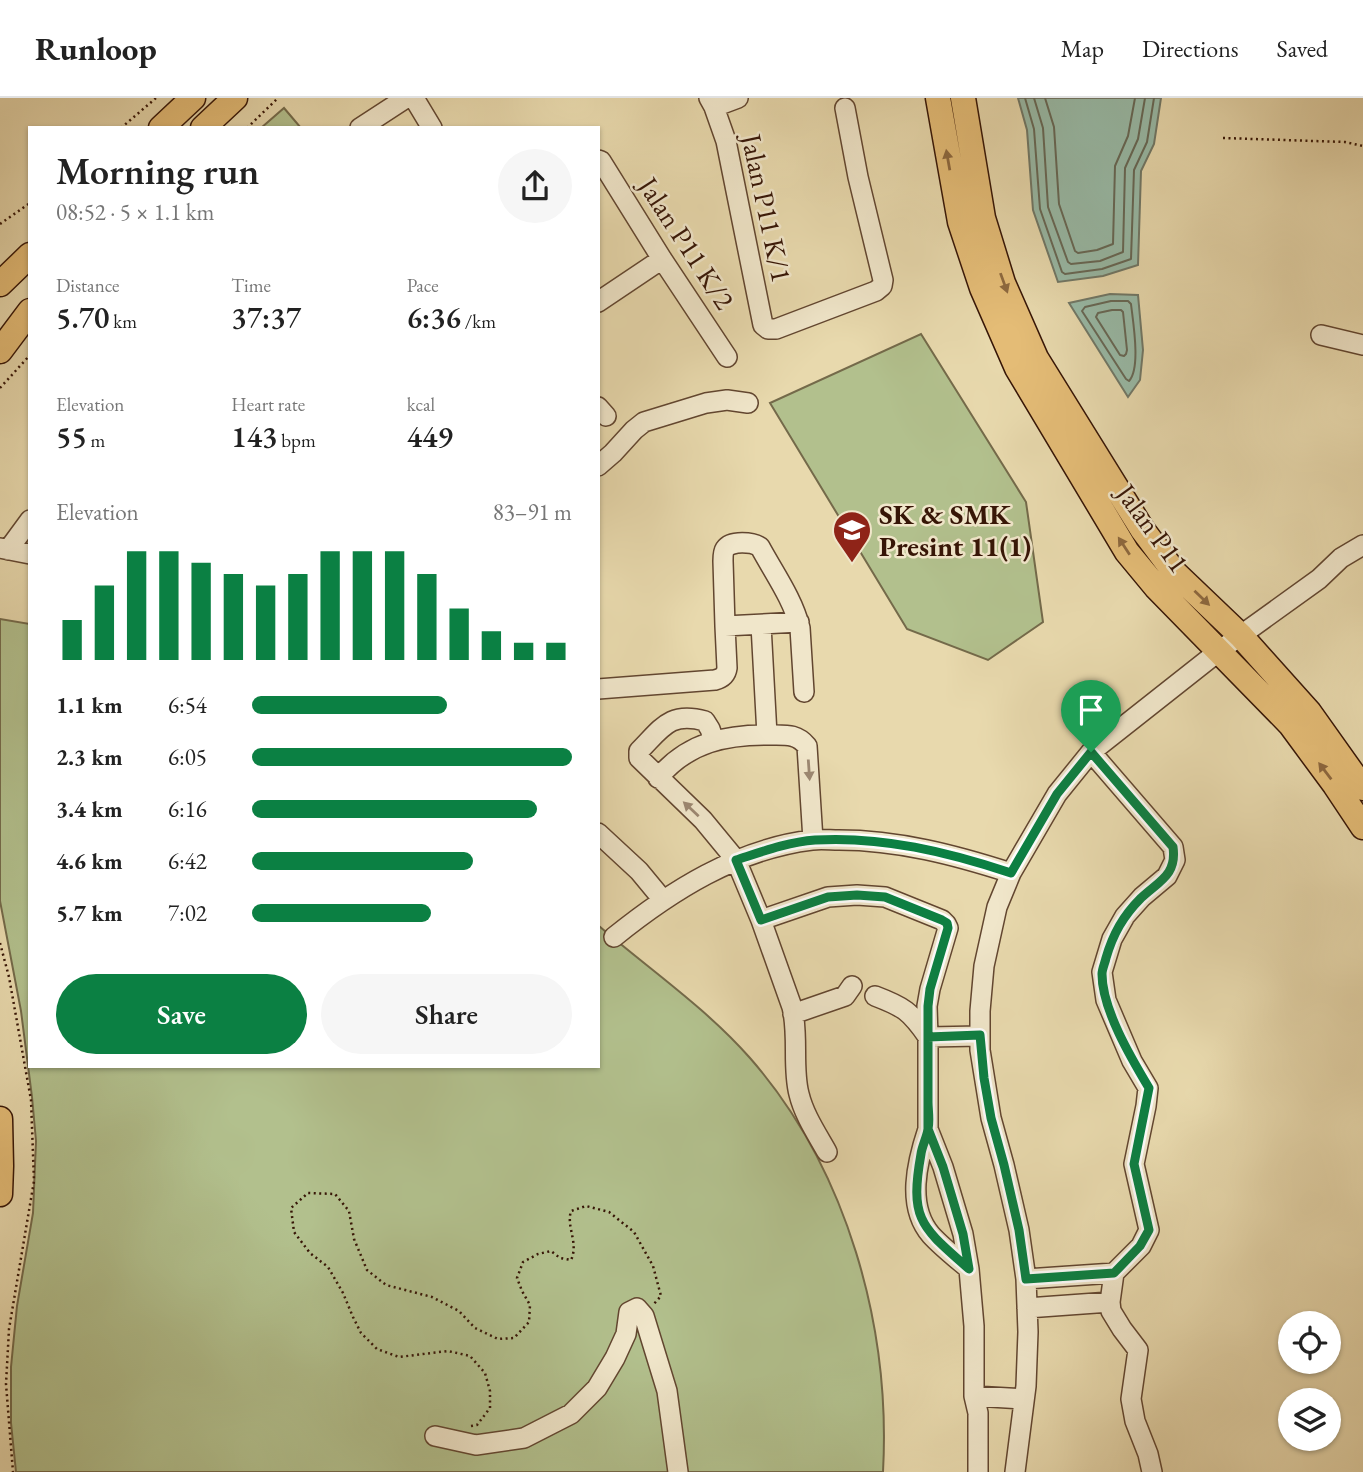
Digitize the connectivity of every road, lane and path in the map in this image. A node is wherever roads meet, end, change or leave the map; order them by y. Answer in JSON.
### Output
{"nodes":[{"id":1,"x":156,"y":98,"type":"edge"},
{"id":2,"x":193,"y":98,"type":"edge"},
{"id":3,"x":235,"y":98,"type":"edge"},
{"id":4,"x":278,"y":98,"type":"edge"},
{"id":5,"x":406,"y":98,"type":"edge"},
{"id":6,"x":414,"y":98,"type":"edge"},
{"id":7,"x":738,"y":98,"type":"edge"},
{"id":8,"x":938,"y":98,"type":"edge"},
{"id":9,"x":963,"y":98,"type":"edge"},
{"id":10,"x":712,"y":103,"type":"edge"},
{"id":11,"x":845,"y":108,"type":"dead end"},
{"id":12,"x":123,"y":126,"type":"edge"},
{"id":13,"x":162,"y":126,"type":"edge"},
{"id":14,"x":205,"y":126,"type":"edge"},
{"id":15,"x":249,"y":126,"type":"edge"},
{"id":16,"x":363,"y":126,"type":"edge"},
{"id":17,"x":431,"y":126,"type":"edge"},
{"id":18,"x":1223,"y":138,"type":"dead end"},
{"id":19,"x":1363,"y":146,"type":"edge"},
{"id":20,"x":600,"y":161,"type":"edge"},
{"id":21,"x":28,"y":204,"type":"edge"},
{"id":22,"x":972,"y":220,"type":"junction"},
{"id":23,"x":0,"y":224,"type":"edge"},
{"id":24,"x":28,"y":257,"type":"edge"},
{"id":25,"x":662,"y":259,"type":"junction"},
{"id":26,"x":0,"y":284,"type":"edge"},
{"id":27,"x":600,"y":301,"type":"edge"},
{"id":28,"x":28,"y":312,"type":"edge"},
{"id":29,"x":28,"y":313,"type":"edge"},
{"id":30,"x":1321,"y":335,"type":"dead end"},
{"id":31,"x":0,"y":338,"type":"edge"},
{"id":32,"x":1363,"y":345,"type":"edge"},
{"id":33,"x":0,"y":351,"type":"edge"},
{"id":34,"x":28,"y":357,"type":"edge"},
{"id":35,"x":727,"y":357,"type":"dead end"},
{"id":36,"x":0,"y":388,"type":"edge"},
{"id":37,"x":748,"y":403,"type":"dead end"},
{"id":38,"x":600,"y":464,"type":"edge"},
{"id":39,"x":28,"y":522,"type":"edge"},
{"id":40,"x":1363,"y":545,"type":"edge"},
{"id":41,"x":4,"y":549,"type":"edge"},
{"id":42,"x":28,"y":554,"type":"edge"},
{"id":43,"x":799,"y":622,"type":"junction"},
{"id":44,"x":761,"y":625,"type":"junction"},
{"id":45,"x":725,"y":626,"type":"junction"},
{"id":46,"x":1241,"y":636,"type":"junction"},
{"id":47,"x":1219,"y":651,"type":"junction"},
{"id":48,"x":600,"y":689,"type":"edge"},
{"id":49,"x":804,"y":692,"type":"dead end"},
{"id":50,"x":767,"y":735,"type":"junction"},
{"id":51,"x":713,"y":741,"type":"junction"},
{"id":52,"x":1091,"y":752,"type":"junction"},
{"id":53,"x":658,"y":778,"type":"junction"},
{"id":54,"x":1363,"y":788,"type":"edge"},
{"id":55,"x":1363,"y":827,"type":"edge"},
{"id":56,"x":600,"y":835,"type":"edge"},
{"id":57,"x":813,"y":840,"type":"junction"},
{"id":58,"x":736,"y":860,"type":"junction"},
{"id":59,"x":1011,"y":873,"type":"junction"},
{"id":60,"x":663,"y":900,"type":"junction"},
{"id":61,"x":761,"y":920,"type":"junction"},
{"id":62,"x":614,"y":937,"type":"dead end"},
{"id":63,"x":0,"y":943,"type":"edge"},
{"id":64,"x":852,"y":986,"type":"dead end"},
{"id":65,"x":875,"y":996,"type":"dead end"},
{"id":66,"x":793,"y":1014,"type":"junction"},
{"id":67,"x":980,"y":1035,"type":"junction"},
{"id":68,"x":928,"y":1037,"type":"junction"},
{"id":69,"x":0,"y":1119,"type":"edge"},
{"id":70,"x":928,"y":1129,"type":"junction"},
{"id":71,"x":827,"y":1152,"type":"dead end"},
{"id":72,"x":0,"y":1194,"type":"edge"},
{"id":73,"x":969,"y":1269,"type":"junction"},
{"id":74,"x":1114,"y":1273,"type":"junction"},
{"id":75,"x":1026,"y":1279,"type":"junction"},
{"id":76,"x":1110,"y":1303,"type":"junction"},
{"id":77,"x":1027,"y":1308,"type":"junction"},
{"id":78,"x":644,"y":1316,"type":"junction"},
{"id":79,"x":974,"y":1396,"type":"junction"},
{"id":80,"x":1024,"y":1399,"type":"junction"},
{"id":81,"x":467,"y":1427,"type":"dead end"},
{"id":82,"x":435,"y":1436,"type":"dead end"},
{"id":83,"x":13,"y":1472,"type":"edge"},
{"id":84,"x":678,"y":1472,"type":"edge"},
{"id":85,"x":978,"y":1472,"type":"edge"},
{"id":86,"x":1015,"y":1472,"type":"edge"},
{"id":87,"x":1152,"y":1472,"type":"edge"}],
"edges":[{"from":1,"to":12,"type":"path"},
{"from":2,"to":13,"type":"main road"},
{"from":3,"to":14,"type":"main road"},
{"from":4,"to":15,"type":"path"},
{"from":5,"to":16,"type":"street"},
{"from":6,"to":17,"type":"street"},
{"from":7,"to":10,"type":"street"},
{"from":22,"to":8,"type":"main road","one_way":true},
{"from":9,"to":22,"type":"main road"},
{"from":10,"to":11,"type":"street","name":"Jalan P11 K/1"},
{"from":18,"to":19,"type":"path"},
{"from":20,"to":25,"type":"street","name":"Jalan P11 K/2"},
{"from":21,"to":23,"type":"path"},
{"from":22,"to":46,"type":"main road","name":"Jalan P11","one_way":true},
{"from":47,"to":22,"type":"main road","name":"Jalan P11","one_way":true},
{"from":24,"to":26,"type":"main road"},
{"from":25,"to":27,"type":"street"},
{"from":25,"to":35,"type":"street","name":"Jalan P11 K/2"},
{"from":28,"to":31,"type":"main road"},
{"from":29,"to":33,"type":"main road"},
{"from":30,"to":32,"type":"street"},
{"from":34,"to":36,"type":"path"},
{"from":37,"to":38,"type":"street"},
{"from":39,"to":41,"type":"street"},
{"from":40,"to":46,"type":"street"},
{"from":41,"to":42,"type":"street"},
{"from":43,"to":44,"type":"street"},
{"from":43,"to":45,"type":"street"},
{"from":43,"to":49,"type":"street"},
{"from":44,"to":45,"type":"street"},
{"from":44,"to":50,"type":"street"},
{"from":45,"to":48,"type":"street"},
{"from":46,"to":47,"type":"street"},
{"from":46,"to":54,"type":"main road","name":"Jalan P11"},
{"from":47,"to":52,"type":"street"},
{"from":55,"to":47,"type":"main road","name":"Jalan P11","one_way":true},
{"from":50,"to":51,"type":"street"},
{"from":50,"to":57,"type":"street","one_way":true},
{"from":51,"to":53,"type":"street"},
{"from":51,"to":53,"type":"street"},
{"from":52,"to":59,"type":"street"},
{"from":52,"to":74,"type":"street"},
{"from":58,"to":53,"type":"street","one_way":true},
{"from":56,"to":60,"type":"street"},
{"from":57,"to":58,"type":"street"},
{"from":57,"to":59,"type":"street"},
{"from":58,"to":60,"type":"street"},
{"from":58,"to":61,"type":"street"},
{"from":59,"to":67,"type":"street"},
{"from":60,"to":62,"type":"street"},
{"from":61,"to":66,"type":"street"},
{"from":61,"to":68,"type":"street"},
{"from":63,"to":83,"type":"path"},
{"from":64,"to":66,"type":"street"},
{"from":65,"to":68,"type":"street"},
{"from":66,"to":71,"type":"street"},
{"from":67,"to":68,"type":"street"},
{"from":67,"to":75,"type":"street"},
{"from":68,"to":70,"type":"street"},
{"from":69,"to":72,"type":"main road"},
{"from":70,"to":73,"type":"street"},
{"from":70,"to":73,"type":"street"},
{"from":73,"to":79,"type":"street"},
{"from":74,"to":75,"type":"street"},
{"from":74,"to":76,"type":"street"},
{"from":75,"to":77,"type":"street"},
{"from":76,"to":77,"type":"street"},
{"from":76,"to":87,"type":"street"},
{"from":77,"to":80,"type":"street"},
{"from":78,"to":81,"type":"path"},
{"from":78,"to":82,"type":"street"},
{"from":78,"to":84,"type":"street"},
{"from":79,"to":80,"type":"street"},
{"from":79,"to":85,"type":"street"},
{"from":80,"to":86,"type":"street"}]}
